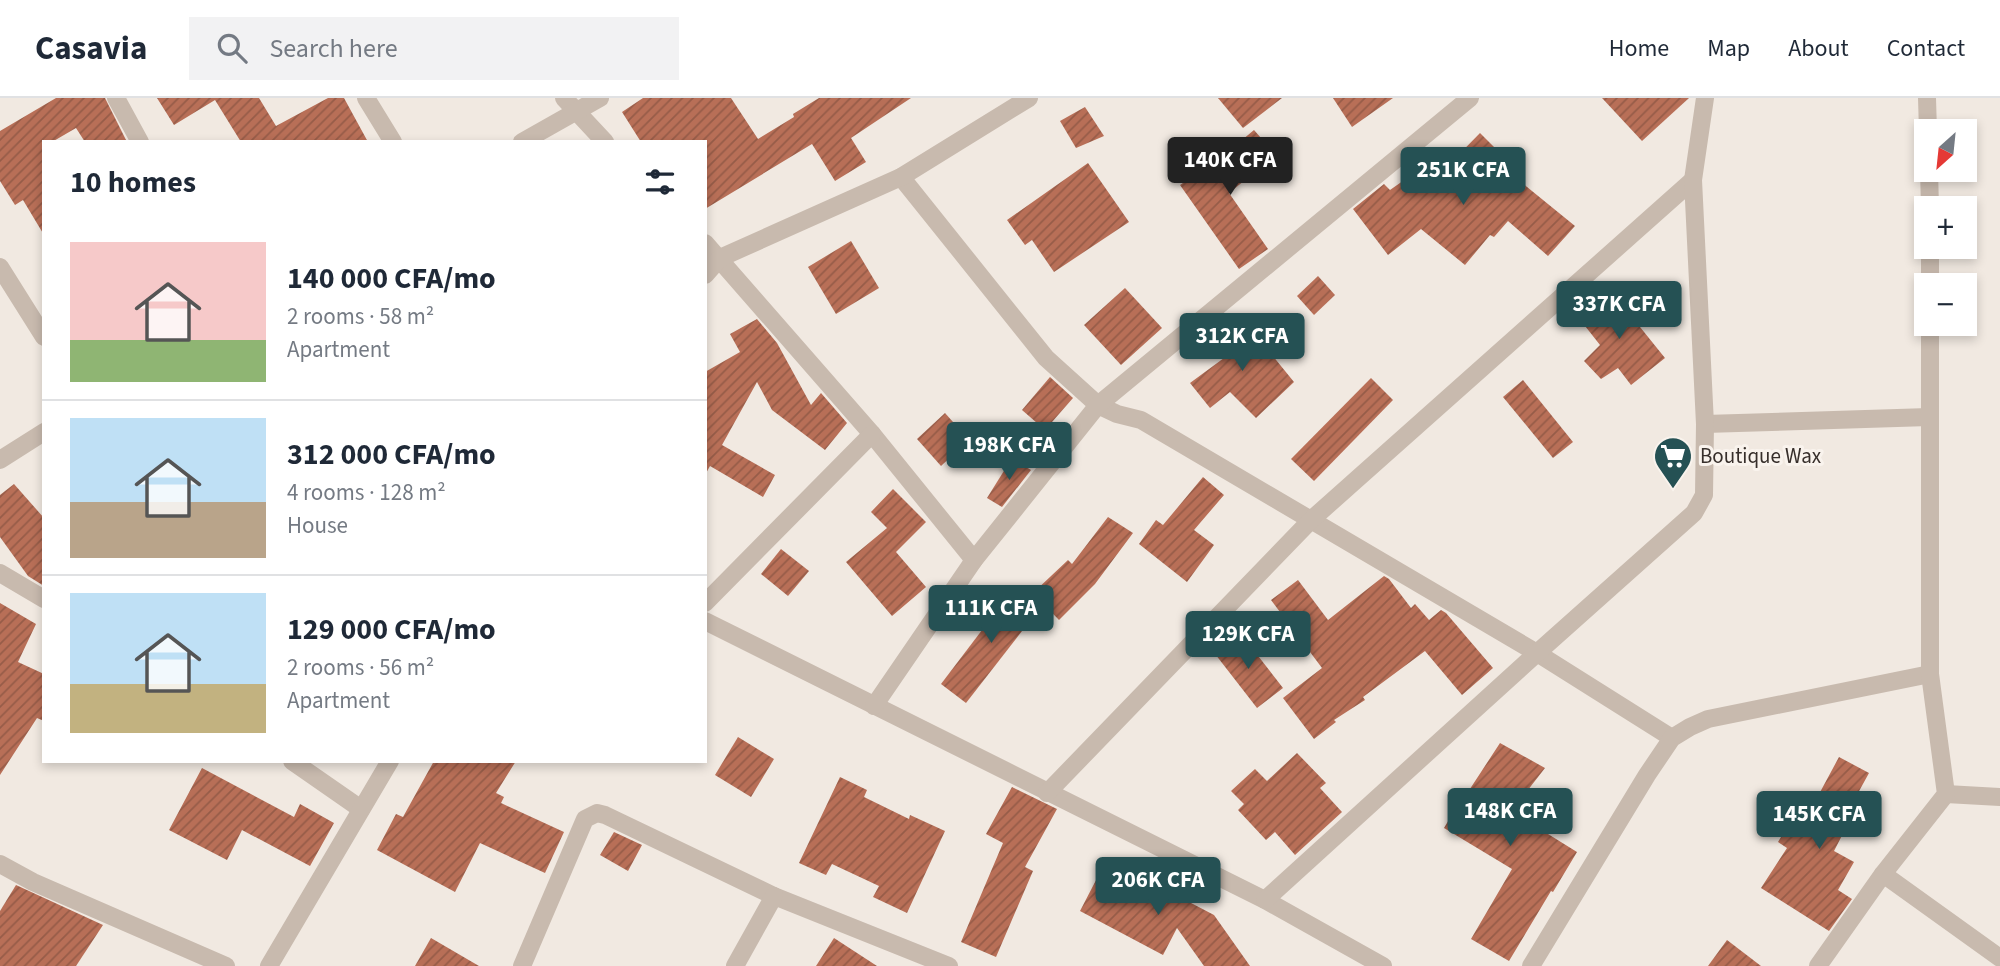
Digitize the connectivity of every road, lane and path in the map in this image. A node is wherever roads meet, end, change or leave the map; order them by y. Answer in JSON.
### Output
{"nodes":[{"id":1,"x":116,"y":98,"type":"edge"},
{"id":2,"x":366,"y":98,"type":"edge"},
{"id":3,"x":564,"y":98,"type":"edge"},
{"id":4,"x":600,"y":98,"type":"edge"},
{"id":5,"x":1029,"y":98,"type":"edge"},
{"id":6,"x":1470,"y":98,"type":"edge"},
{"id":7,"x":1705,"y":98,"type":"edge"},
{"id":8,"x":1927,"y":98,"type":"edge"},
{"id":9,"x":577,"y":113,"type":"junction"},
{"id":10,"x":1928,"y":119,"type":"edge"},
{"id":11,"x":139,"y":140,"type":"edge"},
{"id":12,"x":392,"y":140,"type":"edge"},
{"id":13,"x":526,"y":140,"type":"edge"},
{"id":14,"x":603,"y":140,"type":"edge"},
{"id":15,"x":901,"y":177,"type":"junction"},
{"id":16,"x":1693,"y":180,"type":"junction"},
{"id":17,"x":707,"y":245,"type":"edge"},
{"id":18,"x":720,"y":258,"type":"junction"},
{"id":19,"x":0,"y":267,"type":"edge"},
{"id":20,"x":707,"y":273,"type":"edge"},
{"id":21,"x":42,"y":334,"type":"edge"},
{"id":22,"x":1930,"y":336,"type":"edge"},
{"id":23,"x":1098,"y":405,"type":"junction"},
{"id":24,"x":1929,"y":417,"type":"junction"},
{"id":25,"x":1705,"y":424,"type":"junction"},
{"id":26,"x":42,"y":433,"type":"edge"},
{"id":27,"x":872,"y":434,"type":"junction"},
{"id":28,"x":0,"y":460,"type":"edge"},
{"id":29,"x":1311,"y":520,"type":"junction"},
{"id":30,"x":974,"y":560,"type":"junction"},
{"id":31,"x":0,"y":573,"type":"edge"},
{"id":32,"x":42,"y":598,"type":"edge"},
{"id":33,"x":707,"y":601,"type":"edge"},
{"id":34,"x":707,"y":622,"type":"edge"},
{"id":35,"x":1536,"y":653,"type":"junction"},
{"id":36,"x":1930,"y":674,"type":"junction"},
{"id":37,"x":874,"y":706,"type":"junction"},
{"id":38,"x":1672,"y":738,"type":"junction"},
{"id":39,"x":295,"y":763,"type":"edge"},
{"id":40,"x":389,"y":763,"type":"edge"},
{"id":41,"x":1047,"y":793,"type":"junction"},
{"id":42,"x":1946,"y":794,"type":"junction"},
{"id":43,"x":2000,"y":797,"type":"edge"},
{"id":44,"x":361,"y":809,"type":"junction"},
{"id":45,"x":0,"y":864,"type":"edge"},
{"id":46,"x":1883,"y":874,"type":"junction"},
{"id":47,"x":774,"y":896,"type":"junction"},
{"id":48,"x":1265,"y":900,"type":"junction"},
{"id":49,"x":2000,"y":958,"type":"edge"},
{"id":50,"x":226,"y":966,"type":"edge"},
{"id":51,"x":270,"y":966,"type":"edge"},
{"id":52,"x":522,"y":966,"type":"edge"},
{"id":53,"x":734,"y":966,"type":"edge"},
{"id":54,"x":949,"y":966,"type":"edge"},
{"id":55,"x":1382,"y":966,"type":"edge"},
{"id":56,"x":1531,"y":966,"type":"edge"},
{"id":57,"x":1818,"y":966,"type":"edge"}],
"edges":[{"from":1,"to":11,"type":"street"},
{"from":2,"to":12,"type":"street"},
{"from":3,"to":9,"type":"street"},
{"from":4,"to":9,"type":"street"},
{"from":5,"to":15,"type":"street"},
{"from":6,"to":23,"type":"street"},
{"from":7,"to":16,"type":"street"},
{"from":8,"to":10,"type":"street"},
{"from":9,"to":13,"type":"street"},
{"from":9,"to":14,"type":"street"},
{"from":15,"to":18,"type":"street"},
{"from":15,"to":23,"type":"street"},
{"from":16,"to":25,"type":"street"},
{"from":16,"to":29,"type":"street"},
{"from":17,"to":18,"type":"street"},
{"from":18,"to":20,"type":"street"},
{"from":18,"to":27,"type":"street"},
{"from":19,"to":21,"type":"street"},
{"from":22,"to":24,"type":"street"},
{"from":23,"to":29,"type":"street"},
{"from":23,"to":30,"type":"street"},
{"from":24,"to":25,"type":"street"},
{"from":24,"to":36,"type":"street"},
{"from":25,"to":35,"type":"street"},
{"from":26,"to":28,"type":"street"},
{"from":27,"to":30,"type":"street"},
{"from":27,"to":33,"type":"street"},
{"from":29,"to":35,"type":"street"},
{"from":29,"to":41,"type":"street"},
{"from":30,"to":37,"type":"street"},
{"from":31,"to":32,"type":"street"},
{"from":34,"to":37,"type":"street"},
{"from":35,"to":38,"type":"street"},
{"from":35,"to":48,"type":"street"},
{"from":36,"to":38,"type":"street"},
{"from":36,"to":42,"type":"street"},
{"from":37,"to":41,"type":"street"},
{"from":38,"to":56,"type":"street"},
{"from":39,"to":44,"type":"street"},
{"from":40,"to":44,"type":"street"},
{"from":41,"to":48,"type":"street"},
{"from":42,"to":43,"type":"street"},
{"from":42,"to":46,"type":"street"},
{"from":44,"to":51,"type":"street"},
{"from":45,"to":50,"type":"street"},
{"from":46,"to":49,"type":"street"},
{"from":46,"to":57,"type":"street"},
{"from":47,"to":52,"type":"street"},
{"from":47,"to":53,"type":"street"},
{"from":47,"to":54,"type":"street"},
{"from":48,"to":55,"type":"street"}]}
